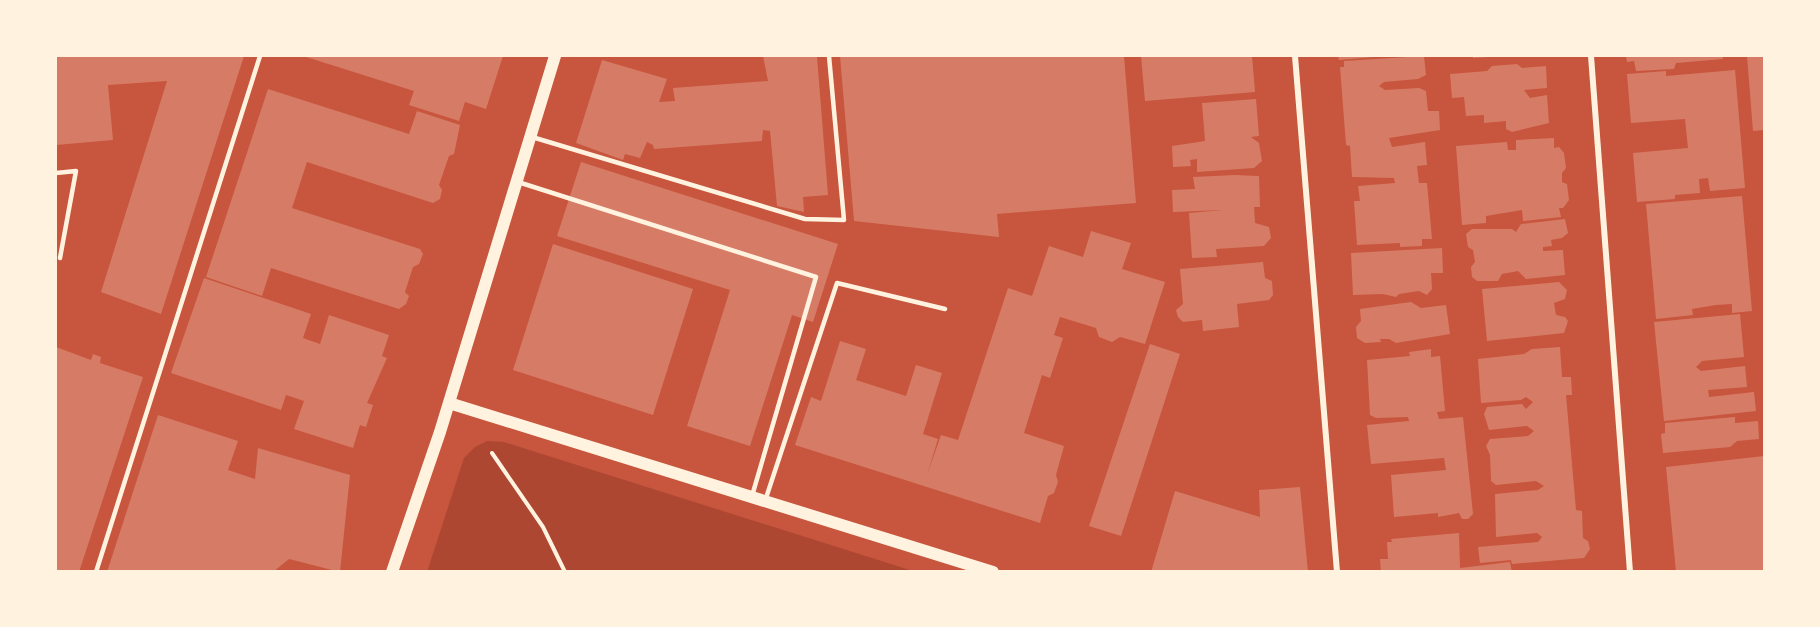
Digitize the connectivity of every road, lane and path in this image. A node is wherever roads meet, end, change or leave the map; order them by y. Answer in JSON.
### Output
{"nodes":[{"id":1,"x":260,"y":56,"type":"edge"},
{"id":2,"x":555,"y":56,"type":"edge"},
{"id":3,"x":829,"y":56,"type":"edge"},
{"id":4,"x":1295,"y":56,"type":"edge"},
{"id":5,"x":1591,"y":56,"type":"edge"},
{"id":6,"x":530,"y":136,"type":"junction"},
{"id":7,"x":56,"y":173,"type":"edge"},
{"id":8,"x":516,"y":182,"type":"junction"},
{"id":9,"x":60,"y":258,"type":"dead end"},
{"id":10,"x":945,"y":309,"type":"dead end"},
{"id":11,"x":449,"y":403,"type":"junction"},
{"id":12,"x":492,"y":453,"type":"dead end"},
{"id":13,"x":751,"y":497,"type":"junction"},
{"id":14,"x":765,"y":501,"type":"junction"},
{"id":15,"x":96,"y":572,"type":"edge"},
{"id":16,"x":392,"y":572,"type":"edge"},
{"id":17,"x":566,"y":572,"type":"edge"},
{"id":18,"x":993,"y":572,"type":"edge"},
{"id":19,"x":1337,"y":572,"type":"edge"},
{"id":20,"x":1630,"y":572,"type":"edge"}],
"edges":[{"from":1,"to":15,"type":"lane"},
{"from":2,"to":6,"type":"main road"},
{"from":3,"to":6,"type":"lane"},
{"from":4,"to":19,"type":"street"},
{"from":5,"to":20,"type":"street"},
{"from":6,"to":8,"type":"main road"},
{"from":7,"to":9,"type":"lane"},
{"from":8,"to":11,"type":"main road"},
{"from":8,"to":13,"type":"lane"},
{"from":10,"to":14,"type":"lane"},
{"from":11,"to":13,"type":"main road"},
{"from":11,"to":16,"type":"main road"},
{"from":12,"to":17,"type":"path"},
{"from":13,"to":14,"type":"main road"},
{"from":14,"to":18,"type":"main road"}]}
